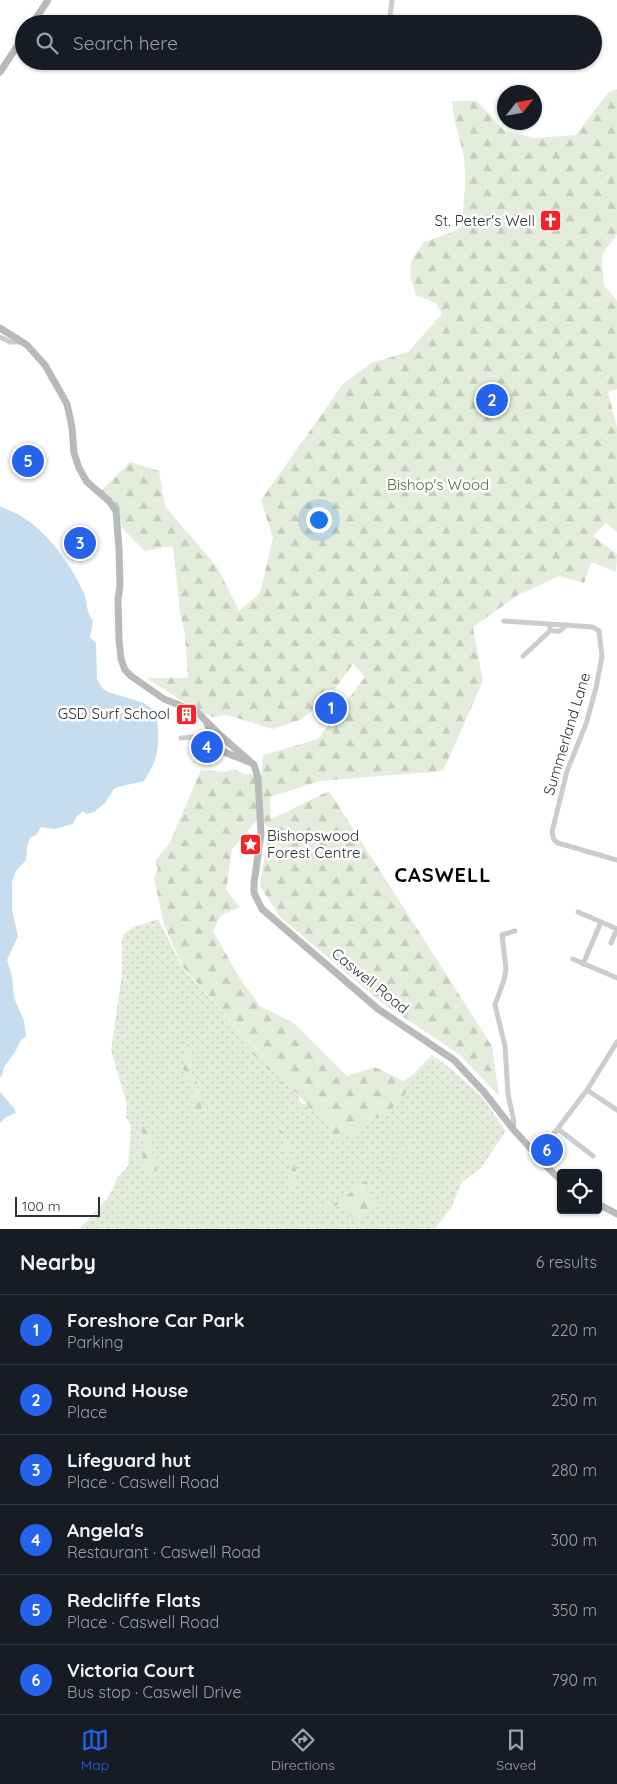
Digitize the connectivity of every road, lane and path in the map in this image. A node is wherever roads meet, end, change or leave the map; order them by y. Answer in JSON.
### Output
{"nodes":[{"id":1,"x":48,"y":0,"type":"edge"},
{"id":2,"x":392,"y":0,"type":"edge"},
{"id":3,"x":38,"y":15,"type":"edge"},
{"id":4,"x":390,"y":15,"type":"edge"},
{"id":5,"x":15,"y":50,"type":"edge"},
{"id":6,"x":0,"y":72,"type":"edge"},
{"id":7,"x":0,"y":328,"type":"edge"},
{"id":8,"x":0,"y":337,"type":"edge"},
{"id":9,"x":22,"y":342,"type":"junction"},
{"id":10,"x":504,"y":621,"type":"dead end"},
{"id":11,"x":547,"y":623,"type":"junction"},
{"id":12,"x":566,"y":625,"type":"junction"},
{"id":13,"x":551,"y":630,"type":"junction"},
{"id":14,"x":523,"y":656,"type":"dead end"},
{"id":15,"x":206,"y":720,"type":"junction"},
{"id":16,"x":210,"y":731,"type":"junction"},
{"id":17,"x":180,"y":738,"type":"dead end"},
{"id":18,"x":254,"y":765,"type":"junction"},
{"id":19,"x":617,"y":860,"type":"edge"},
{"id":20,"x":578,"y":912,"type":"dead end"},
{"id":21,"x":601,"y":922,"type":"junction"},
{"id":22,"x":617,"y":929,"type":"edge"},
{"id":23,"x":515,"y":931,"type":"dead end"},
{"id":24,"x":611,"y":943,"type":"dead end"},
{"id":25,"x":574,"y":960,"type":"dead end"},
{"id":26,"x":583,"y":964,"type":"junction"},
{"id":27,"x":617,"y":978,"type":"edge"},
{"id":28,"x":617,"y":1042,"type":"edge"},
{"id":29,"x":587,"y":1090,"type":"junction"},
{"id":30,"x":617,"y":1110,"type":"edge"},
{"id":31,"x":513,"y":1129,"type":"junction"},
{"id":32,"x":558,"y":1129,"type":"junction"},
{"id":33,"x":537,"y":1156,"type":"junction"},
{"id":34,"x":593,"y":1156,"type":"dead end"},
{"id":35,"x":557,"y":1176,"type":"edge"},
{"id":36,"x":602,"y":1206,"type":"edge"},
{"id":37,"x":617,"y":1214,"type":"edge"}],
"edges":[{"from":1,"to":3,"type":"main road"},
{"from":2,"to":4,"type":"street"},
{"from":5,"to":6,"type":"main road"},
{"from":7,"to":9,"type":"main road"},
{"from":8,"to":9,"type":"street"},
{"from":9,"to":15,"type":"main road"},
{"from":10,"to":11,"type":"street","name":"Summerland Lane"},
{"from":11,"to":12,"type":"street","name":"Summerland Lane"},
{"from":11,"to":13,"type":"street"},
{"from":12,"to":13,"type":"street","name":"Summerland Lane"},
{"from":12,"to":19,"type":"street","name":"Summerland Lane"},
{"from":13,"to":14,"type":"street","name":"Summerland Lane"},
{"from":15,"to":16,"type":"main road"},
{"from":15,"to":18,"type":"main road"},
{"from":16,"to":17,"type":"street"},
{"from":16,"to":18,"type":"main road"},
{"from":18,"to":31,"type":"main road","name":"Caswell Road"},
{"from":20,"to":21,"type":"street"},
{"from":21,"to":22,"type":"street"},
{"from":21,"to":26,"type":"street"},
{"from":22,"to":24,"type":"street"},
{"from":23,"to":31,"type":"street"},
{"from":25,"to":26,"type":"street"},
{"from":26,"to":27,"type":"street"},
{"from":28,"to":29,"type":"street"},
{"from":29,"to":30,"type":"street"},
{"from":29,"to":32,"type":"street"},
{"from":31,"to":33,"type":"main road","name":"Caswell Road"},
{"from":32,"to":33,"type":"street"},
{"from":32,"to":34,"type":"street"},
{"from":33,"to":35,"type":"main road","name":"Caswell Road"},
{"from":36,"to":37,"type":"main road"}]}
